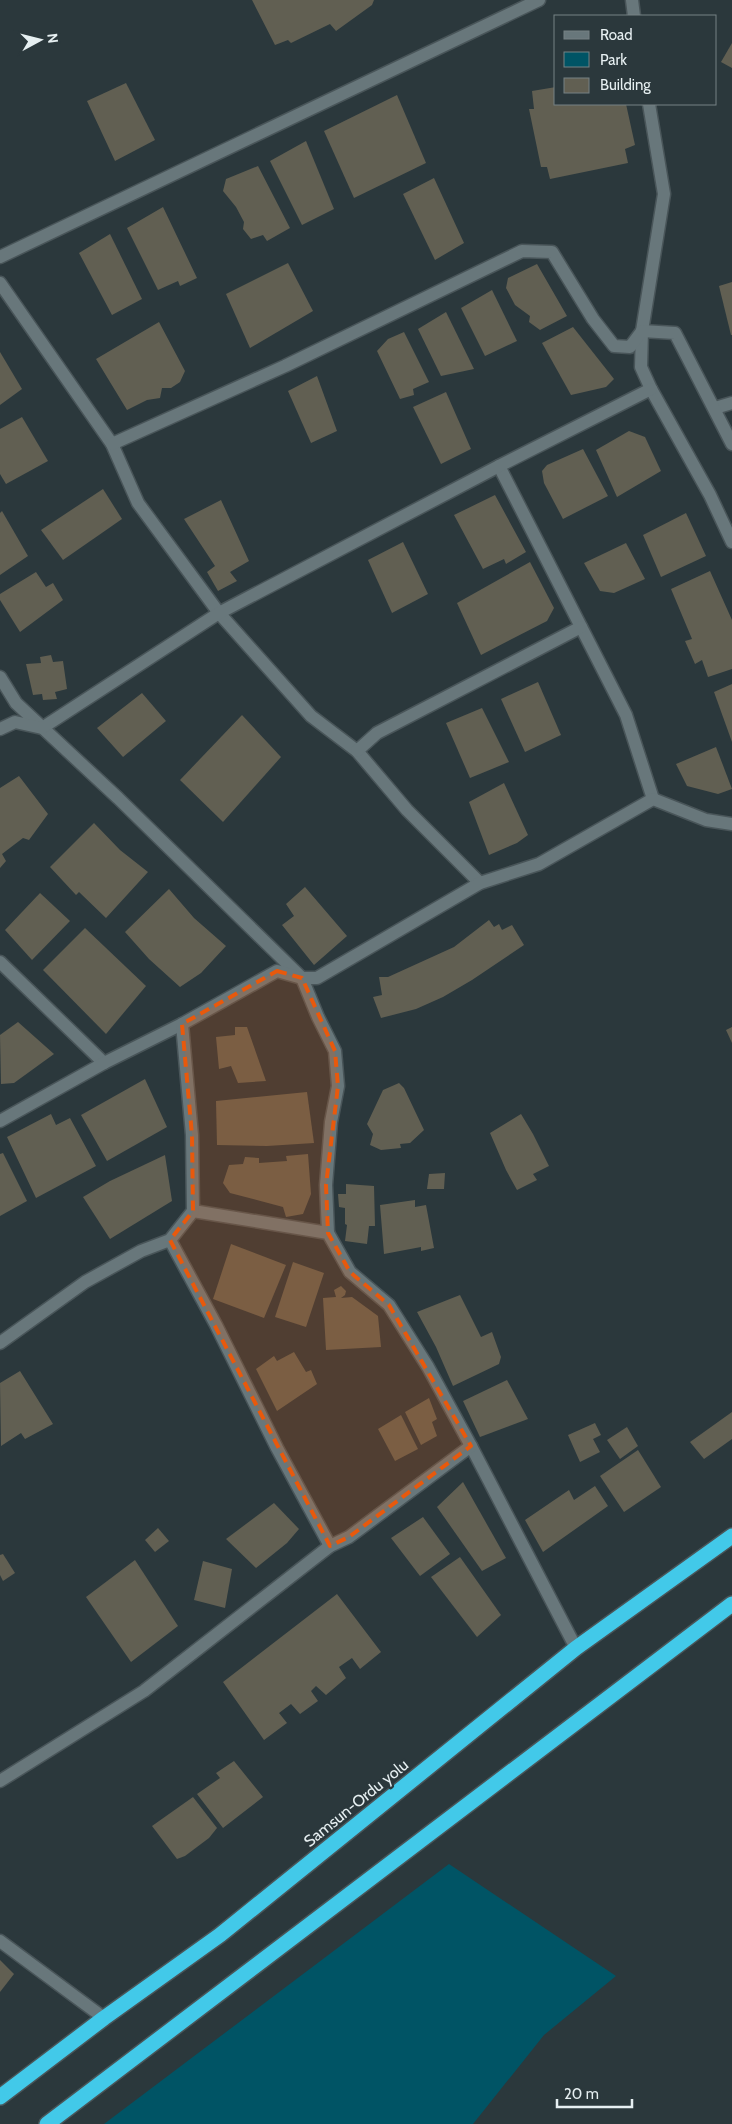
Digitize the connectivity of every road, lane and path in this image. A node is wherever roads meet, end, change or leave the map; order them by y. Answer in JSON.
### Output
{"nodes":[{"id":1,"x":539,"y":0,"type":"edge"},
{"id":2,"x":632,"y":0,"type":"edge"},
{"id":3,"x":634,"y":15,"type":"edge"},
{"id":4,"x":649,"y":105,"type":"edge"},
{"id":5,"x":0,"y":257,"type":"edge"},
{"id":6,"x":0,"y":283,"type":"edge"},
{"id":7,"x":642,"y":331,"type":"junction"},
{"id":8,"x":651,"y":389,"type":"junction"},
{"id":9,"x":732,"y":404,"type":"edge"},
{"id":10,"x":714,"y":408,"type":"junction"},
{"id":11,"x":112,"y":444,"type":"junction"},
{"id":12,"x":732,"y":444,"type":"edge"},
{"id":13,"x":499,"y":466,"type":"junction"},
{"id":14,"x":732,"y":542,"type":"edge"},
{"id":15,"x":218,"y":613,"type":"junction"},
{"id":16,"x":581,"y":627,"type":"junction"},
{"id":17,"x":0,"y":677,"type":"edge"},
{"id":18,"x":42,"y":728,"type":"junction"},
{"id":19,"x":0,"y":729,"type":"edge"},
{"id":20,"x":357,"y":751,"type":"junction"},
{"id":21,"x":653,"y":799,"type":"junction"},
{"id":22,"x":732,"y":824,"type":"edge"},
{"id":23,"x":480,"y":883,"type":"junction"},
{"id":24,"x":0,"y":962,"type":"edge"},
{"id":25,"x":302,"y":978,"type":"junction"},
{"id":26,"x":182,"y":1024,"type":"junction"},
{"id":27,"x":104,"y":1063,"type":"junction"},
{"id":28,"x":0,"y":1121,"type":"edge"},
{"id":29,"x":193,"y":1211,"type":"junction"},
{"id":30,"x":328,"y":1233,"type":"junction"},
{"id":31,"x":170,"y":1240,"type":"junction"},
{"id":32,"x":0,"y":1344,"type":"edge"},
{"id":33,"x":471,"y":1446,"type":"junction"},
{"id":34,"x":732,"y":1536,"type":"edge"},
{"id":35,"x":330,"y":1546,"type":"junction"},
{"id":36,"x":732,"y":1604,"type":"edge"},
{"id":37,"x":576,"y":1648,"type":"junction"},
{"id":38,"x":0,"y":1782,"type":"edge"},
{"id":39,"x":0,"y":1941,"type":"edge"},
{"id":40,"x":104,"y":2018,"type":"junction"},
{"id":41,"x":0,"y":2097,"type":"edge"},
{"id":42,"x":47,"y":2124,"type":"edge"}],
"edges":[{"from":1,"to":5,"type":"street"},
{"from":2,"to":3,"type":"street"},
{"from":4,"to":7,"type":"street"},
{"from":6,"to":11,"type":"street"},
{"from":7,"to":8,"type":"street"},
{"from":7,"to":10,"type":"street"},
{"from":7,"to":11,"type":"street"},
{"from":8,"to":13,"type":"street"},
{"from":8,"to":14,"type":"street"},
{"from":9,"to":10,"type":"street"},
{"from":10,"to":12,"type":"street"},
{"from":11,"to":15,"type":"street"},
{"from":13,"to":15,"type":"street"},
{"from":13,"to":16,"type":"street"},
{"from":15,"to":18,"type":"street"},
{"from":15,"to":20,"type":"street"},
{"from":16,"to":20,"type":"street"},
{"from":16,"to":21,"type":"street"},
{"from":17,"to":18,"type":"street"},
{"from":18,"to":19,"type":"street"},
{"from":18,"to":25,"type":"street"},
{"from":20,"to":23,"type":"street"},
{"from":21,"to":22,"type":"street"},
{"from":21,"to":23,"type":"street"},
{"from":23,"to":25,"type":"street"},
{"from":24,"to":27,"type":"street"},
{"from":25,"to":26,"type":"street"},
{"from":25,"to":30,"type":"street"},
{"from":26,"to":27,"type":"street"},
{"from":26,"to":29,"type":"street"},
{"from":27,"to":28,"type":"street"},
{"from":29,"to":30,"type":"street"},
{"from":29,"to":31,"type":"street"},
{"from":30,"to":33,"type":"street"},
{"from":31,"to":32,"type":"street"},
{"from":31,"to":35,"type":"street"},
{"from":33,"to":35,"type":"street"},
{"from":33,"to":37,"type":"street"},
{"from":34,"to":37,"type":"highway","name":"Samsun-Ordu yolu"},
{"from":35,"to":38,"type":"street"},
{"from":36,"to":42,"type":"highway"},
{"from":37,"to":40,"type":"highway","name":"Samsun-Ordu yolu"},
{"from":39,"to":40,"type":"street"},
{"from":40,"to":41,"type":"highway","name":"Samsun-Ordu yolu"}]}
